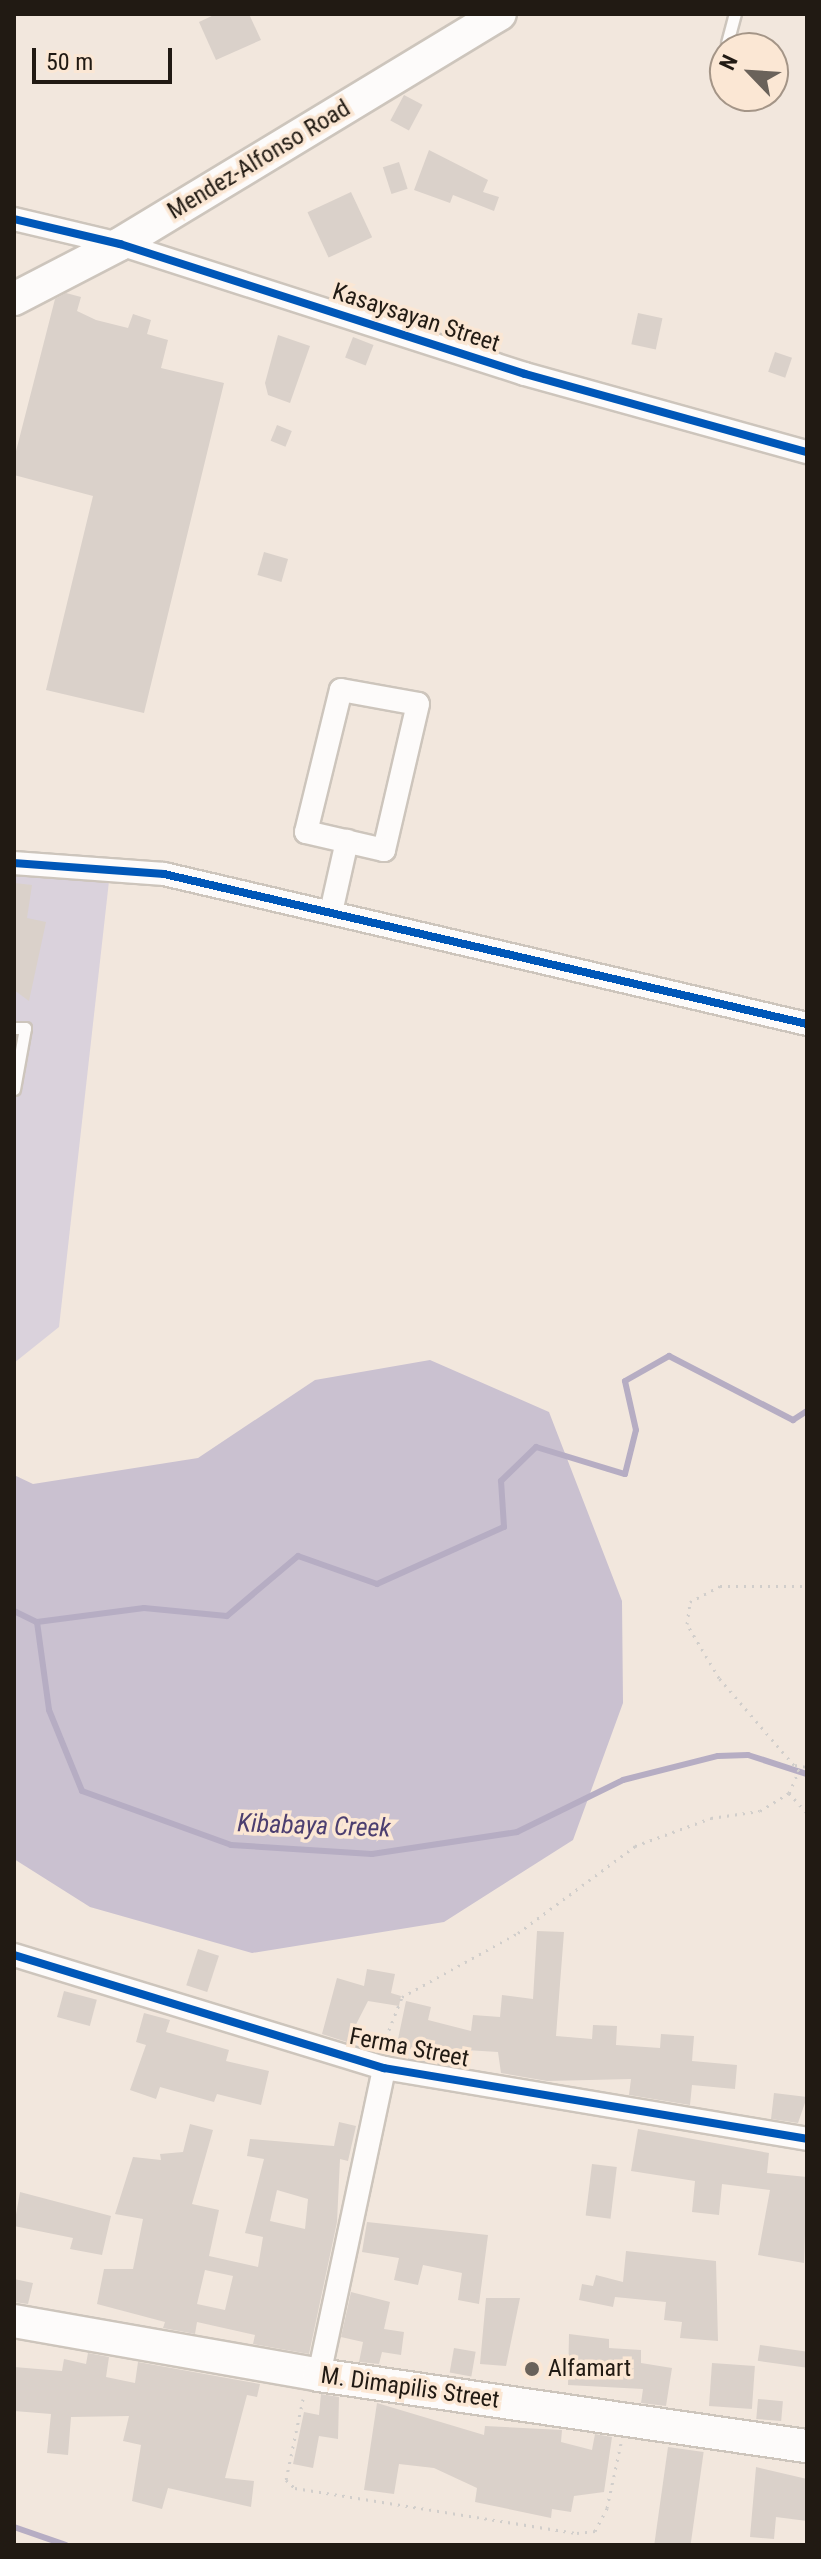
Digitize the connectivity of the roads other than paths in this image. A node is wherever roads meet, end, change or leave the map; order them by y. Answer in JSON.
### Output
{"nodes":[{"id":1,"x":500,"y":14,"type":"edge"},
{"id":2,"x":14,"y":219,"type":"edge"},
{"id":3,"x":120,"y":244,"type":"junction"},
{"id":4,"x":14,"y":299,"type":"edge"},
{"id":5,"x":807,"y":452,"type":"edge"},
{"id":6,"x":347,"y":841,"type":"junction"},
{"id":7,"x":14,"y":863,"type":"edge"},
{"id":8,"x":331,"y":912,"type":"junction"},
{"id":9,"x":807,"y":1024,"type":"edge"},
{"id":10,"x":14,"y":1028,"type":"edge"},
{"id":11,"x":14,"y":1089,"type":"edge"},
{"id":12,"x":14,"y":1955,"type":"edge"},
{"id":13,"x":380,"y":2067,"type":"junction"},
{"id":14,"x":807,"y":2139,"type":"edge"},
{"id":15,"x":14,"y":2321,"type":"edge"},
{"id":16,"x":319,"y":2375,"type":"junction"},
{"id":17,"x":807,"y":2446,"type":"edge"}],
"edges":[{"from":1,"to":3,"type":"main road","name":"Mendez-Alfonso Road"},
{"from":2,"to":3,"type":"street","name":"Kasaysayan Street"},
{"from":3,"to":4,"type":"main road","name":"Mendez-Alfonso Road"},
{"from":3,"to":5,"type":"street","name":"Kasaysayan Street"},
{"from":6,"to":6,"type":"street"},
{"from":6,"to":8,"type":"street"},
{"from":7,"to":8,"type":"street"},
{"from":8,"to":9,"type":"street"},
{"from":10,"to":11,"type":"lane"},
{"from":12,"to":13,"type":"street","name":"Ferma Street"},
{"from":13,"to":14,"type":"street","name":"Ferma Street"},
{"from":13,"to":16,"type":"street"},
{"from":15,"to":16,"type":"main road","name":"M. Dimapilis Street"},
{"from":16,"to":17,"type":"main road","name":"M. Dimapilis Street"}]}
